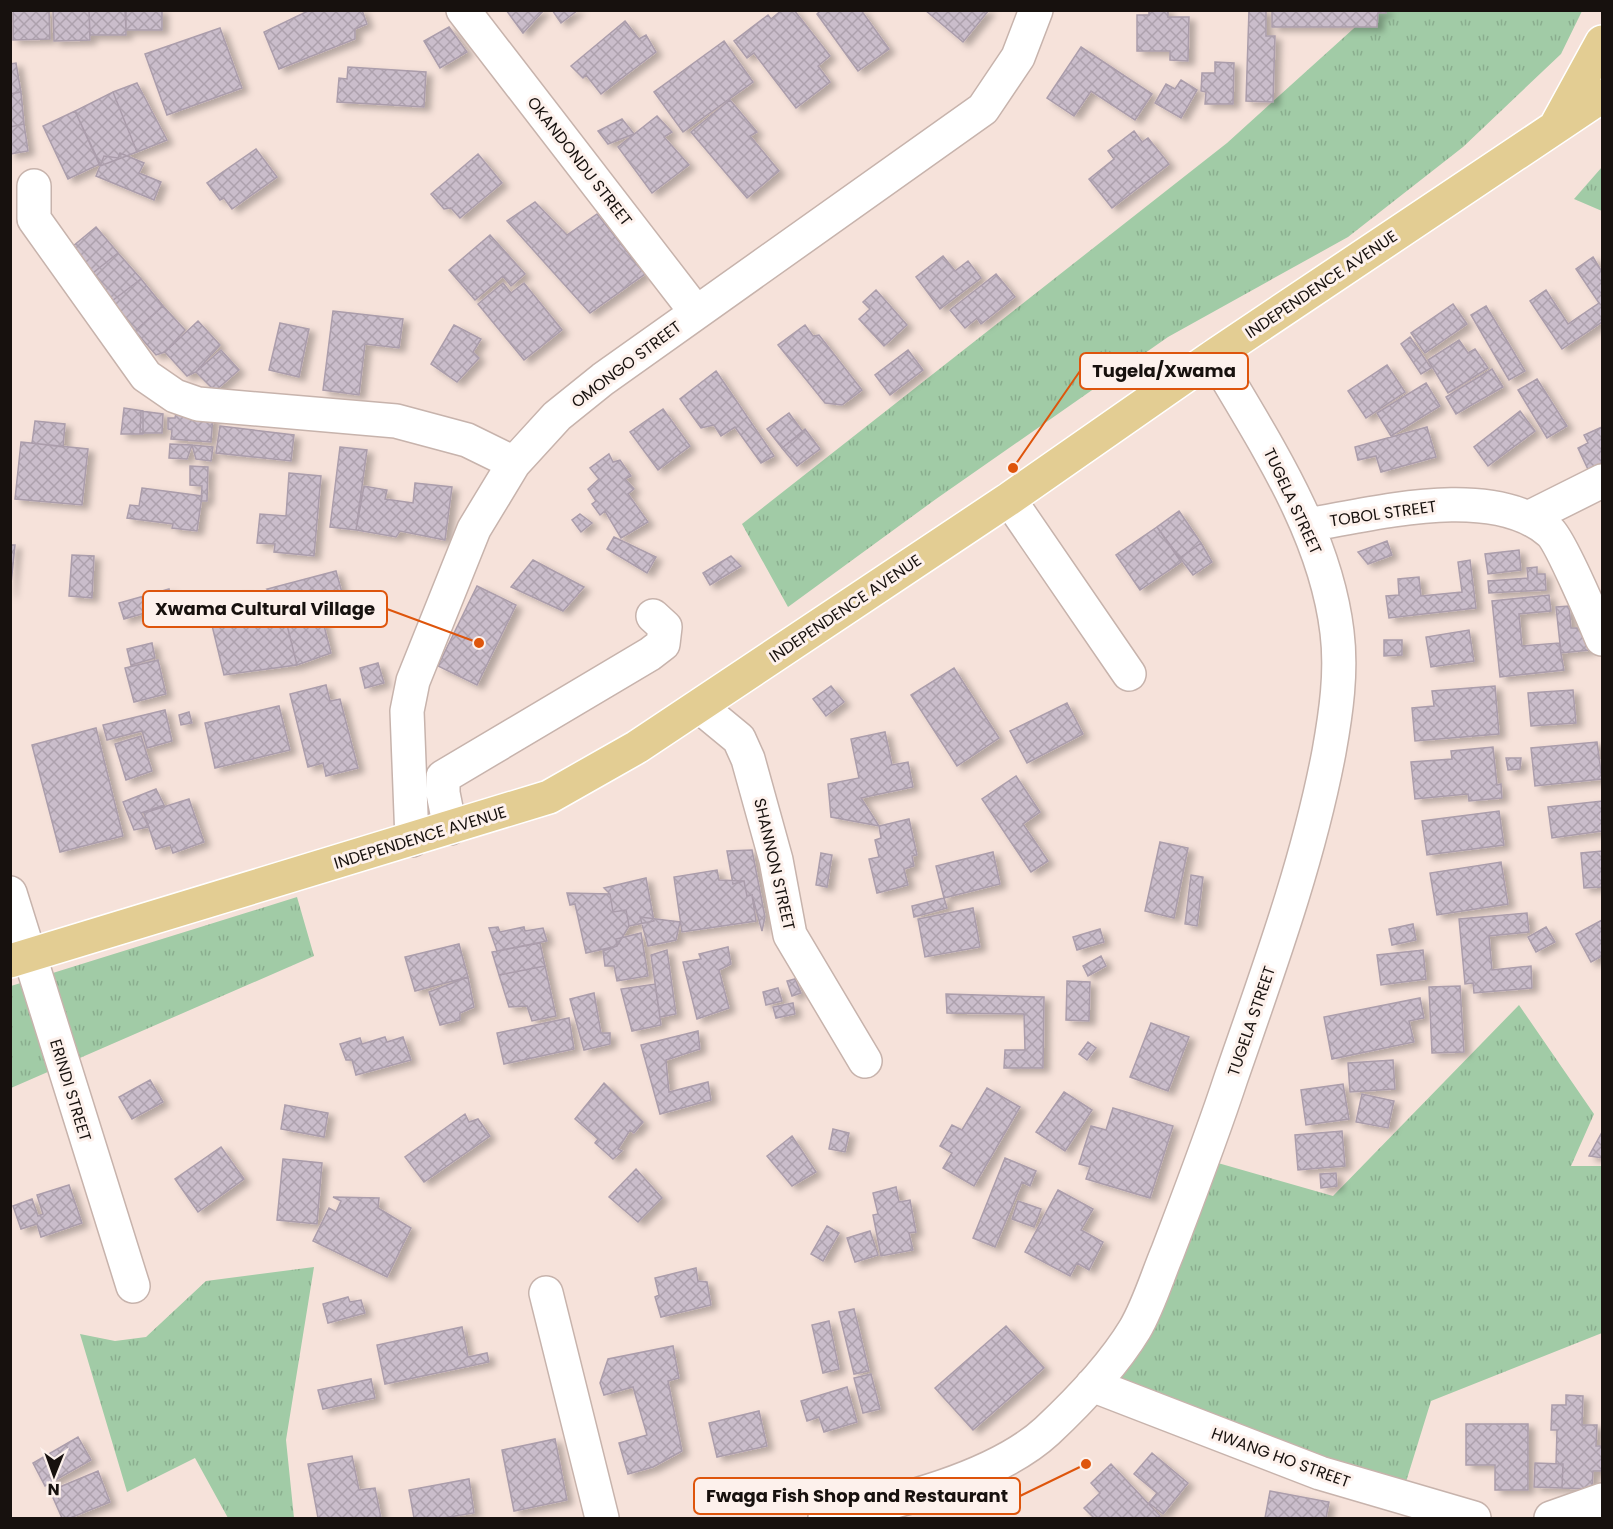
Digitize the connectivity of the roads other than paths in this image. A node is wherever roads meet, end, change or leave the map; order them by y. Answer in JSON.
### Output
{"nodes":[{"id":1,"x":463,"y":10,"type":"edge"},
{"id":2,"x":1036,"y":10,"type":"edge"},
{"id":3,"x":1602,"y":42,"type":"edge"},
{"id":4,"x":1602,"y":96,"type":"edge"},
{"id":5,"x":1602,"y":111,"type":"edge"},
{"id":6,"x":1555,"y":129,"type":"junction"},
{"id":7,"x":34,"y":186,"type":"dead end"},
{"id":8,"x":696,"y":312,"type":"junction"},
{"id":9,"x":1214,"y":356,"type":"junction"},
{"id":10,"x":514,"y":464,"type":"junction"},
{"id":11,"x":1602,"y":481,"type":"edge"},
{"id":12,"x":1009,"y":499,"type":"junction"},
{"id":13,"x":1528,"y":518,"type":"junction"},
{"id":14,"x":1307,"y":525,"type":"junction"},
{"id":15,"x":653,"y":616,"type":"dead end"},
{"id":16,"x":1602,"y":639,"type":"edge"},
{"id":17,"x":1129,"y":674,"type":"dead end"},
{"id":18,"x":699,"y":706,"type":"junction"},
{"id":19,"x":450,"y":828,"type":"junction"},
{"id":20,"x":412,"y":840,"type":"junction"},
{"id":21,"x":10,"y":893,"type":"edge"},
{"id":22,"x":20,"y":958,"type":"edge"},
{"id":23,"x":865,"y":1061,"type":"dead end"},
{"id":24,"x":133,"y":1286,"type":"dead end"},
{"id":25,"x":546,"y":1293,"type":"dead end"},
{"id":26,"x":1092,"y":1385,"type":"junction"},
{"id":27,"x":1602,"y":1500,"type":"edge"},
{"id":28,"x":602,"y":1518,"type":"edge"},
{"id":29,"x":828,"y":1518,"type":"edge"},
{"id":30,"x":1474,"y":1518,"type":"edge"},
{"id":31,"x":1551,"y":1518,"type":"edge"}],
"edges":[{"from":1,"to":8,"type":"street","name":"OKANDONDU STREET"},
{"from":2,"to":8,"type":"street","name":"OMONGO STREET"},
{"from":3,"to":6,"type":"main road"},
{"from":4,"to":6,"type":"main road","name":"INDEPENDENCE AVENUE"},
{"from":5,"to":6,"type":"main road"},
{"from":6,"to":9,"type":"main road","name":"INDEPENDENCE AVENUE"},
{"from":7,"to":10,"type":"street"},
{"from":8,"to":10,"type":"street","name":"OMONGO STREET"},
{"from":9,"to":12,"type":"main road","name":"INDEPENDENCE AVENUE"},
{"from":9,"to":14,"type":"street","name":"TUGELA STREET"},
{"from":10,"to":20,"type":"street","name":"OMONGO STREET"},
{"from":11,"to":13,"type":"street"},
{"from":12,"to":17,"type":"street"},
{"from":12,"to":18,"type":"main road","name":"INDEPENDENCE AVENUE"},
{"from":13,"to":14,"type":"street","name":"TOBOL STREET"},
{"from":13,"to":16,"type":"street","name":"TOBOL STREET"},
{"from":14,"to":26,"type":"street","name":"TUGELA STREET"},
{"from":15,"to":19,"type":"street"},
{"from":18,"to":19,"type":"main road","name":"INDEPENDENCE AVENUE"},
{"from":18,"to":23,"type":"street","name":"SHANNON STREET"},
{"from":19,"to":20,"type":"main road","name":"INDEPENDENCE AVENUE"},
{"from":20,"to":22,"type":"main road","name":"INDEPENDENCE AVENUE"},
{"from":21,"to":22,"type":"street","name":"ERINDI STREET"},
{"from":22,"to":24,"type":"street","name":"ERINDI STREET"},
{"from":25,"to":28,"type":"street"},
{"from":26,"to":29,"type":"street","name":"TUGELA STREET"},
{"from":26,"to":30,"type":"street","name":"HWANG HO STREET"},
{"from":27,"to":31,"type":"street"}]}
